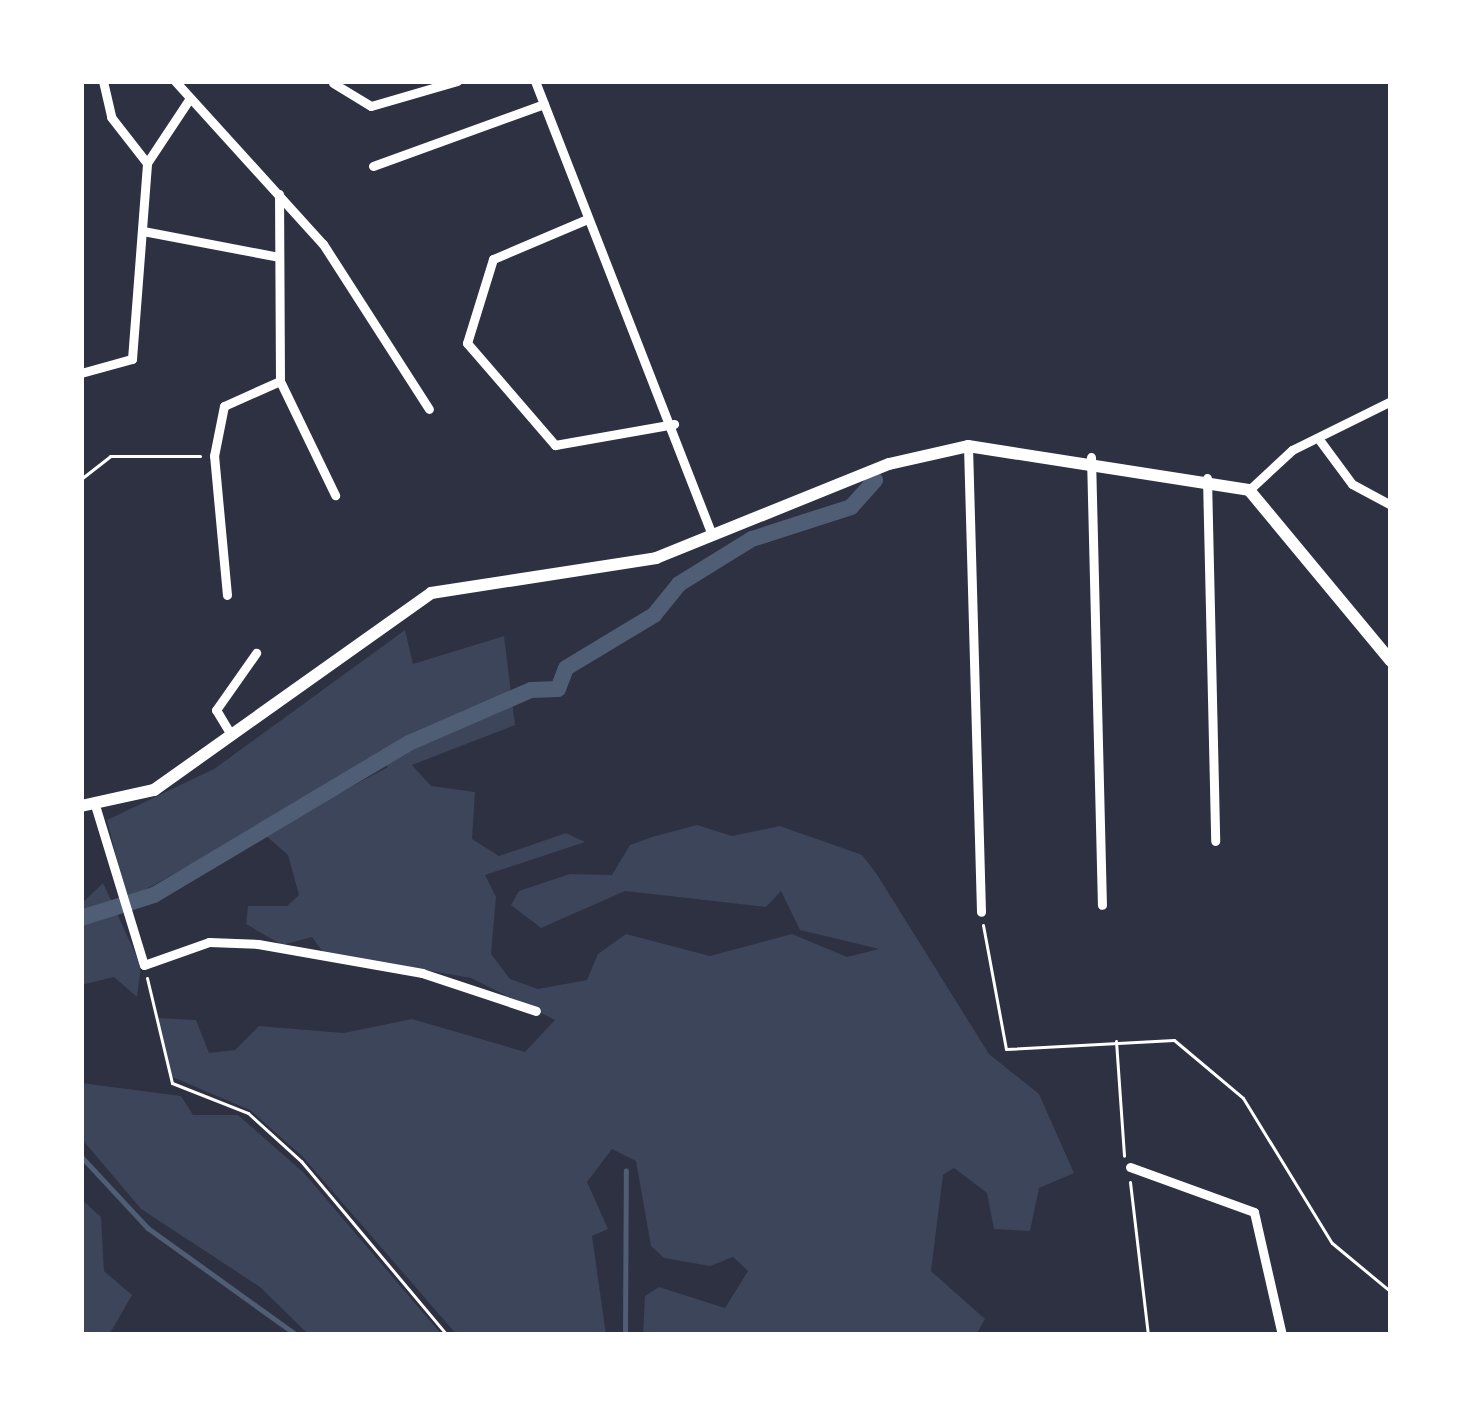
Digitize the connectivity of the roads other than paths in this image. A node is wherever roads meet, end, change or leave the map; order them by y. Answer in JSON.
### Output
{"nodes":[{"id":1,"x":104,"y":81,"type":"edge"},
{"id":2,"x":175,"y":81,"type":"edge"},
{"id":3,"x":457,"y":81,"type":"edge"},
{"id":4,"x":536,"y":81,"type":"edge"},
{"id":5,"x":333,"y":83,"type":"edge"},
{"id":6,"x":190,"y":98,"type":"junction"},
{"id":7,"x":544,"y":104,"type":"junction"},
{"id":8,"x":147,"y":163,"type":"junction"},
{"id":9,"x":373,"y":166,"type":"dead end"},
{"id":10,"x":278,"y":194,"type":"junction"},
{"id":11,"x":586,"y":220,"type":"junction"},
{"id":12,"x":143,"y":231,"type":"junction"},
{"id":13,"x":279,"y":256,"type":"junction"},
{"id":14,"x":81,"y":373,"type":"edge"},
{"id":15,"x":280,"y":381,"type":"junction"},
{"id":16,"x":1391,"y":401,"type":"edge"},
{"id":17,"x":429,"y":409,"type":"dead end"},
{"id":18,"x":674,"y":424,"type":"junction"},
{"id":19,"x":1318,"y":438,"type":"junction"},
{"id":20,"x":968,"y":446,"type":"junction"},
{"id":21,"x":1091,"y":457,"type":"junction"},
{"id":22,"x":1208,"y":478,"type":"junction"},
{"id":23,"x":1249,"y":490,"type":"junction"},
{"id":24,"x":335,"y":495,"type":"dead end"},
{"id":25,"x":1391,"y":505,"type":"edge"},
{"id":26,"x":712,"y":535,"type":"junction"},
{"id":27,"x":227,"y":596,"type":"dead end"},
{"id":28,"x":256,"y":653,"type":"dead end"},
{"id":29,"x":1391,"y":661,"type":"edge"},
{"id":30,"x":230,"y":733,"type":"junction"},
{"id":31,"x":88,"y":806,"type":"edge"},
{"id":32,"x":1215,"y":841,"type":"dead end"},
{"id":33,"x":1102,"y":905,"type":"dead end"},
{"id":34,"x":981,"y":912,"type":"road end"},
{"id":35,"x":536,"y":1011,"type":"dead end"},
{"id":36,"x":1130,"y":1167,"type":"road end"},
{"id":37,"x":1282,"y":1335,"type":"edge"}],
"edges":[{"from":1,"to":8,"type":"street"},
{"from":2,"to":6,"type":"street"},
{"from":3,"to":5,"type":"street"},
{"from":4,"to":7,"type":"street"},
{"from":6,"to":8,"type":"street"},
{"from":6,"to":10,"type":"street"},
{"from":7,"to":9,"type":"street"},
{"from":7,"to":11,"type":"street"},
{"from":8,"to":12,"type":"street"},
{"from":10,"to":13,"type":"street"},
{"from":10,"to":17,"type":"street"},
{"from":11,"to":18,"type":"street"},
{"from":11,"to":18,"type":"street"},
{"from":12,"to":13,"type":"street"},
{"from":12,"to":14,"type":"street"},
{"from":13,"to":15,"type":"street"},
{"from":15,"to":24,"type":"street"},
{"from":15,"to":27,"type":"street"},
{"from":16,"to":19,"type":"street"},
{"from":18,"to":26,"type":"street"},
{"from":19,"to":23,"type":"street"},
{"from":19,"to":25,"type":"street"},
{"from":20,"to":21,"type":"street"},
{"from":20,"to":26,"type":"street"},
{"from":20,"to":34,"type":"street"},
{"from":21,"to":22,"type":"street"},
{"from":21,"to":33,"type":"street"},
{"from":22,"to":23,"type":"street"},
{"from":22,"to":32,"type":"street"},
{"from":23,"to":29,"type":"street"},
{"from":26,"to":30,"type":"street"},
{"from":28,"to":30,"type":"street"},
{"from":30,"to":31,"type":"street"},
{"from":31,"to":35,"type":"street"},
{"from":36,"to":37,"type":"street"}]}
